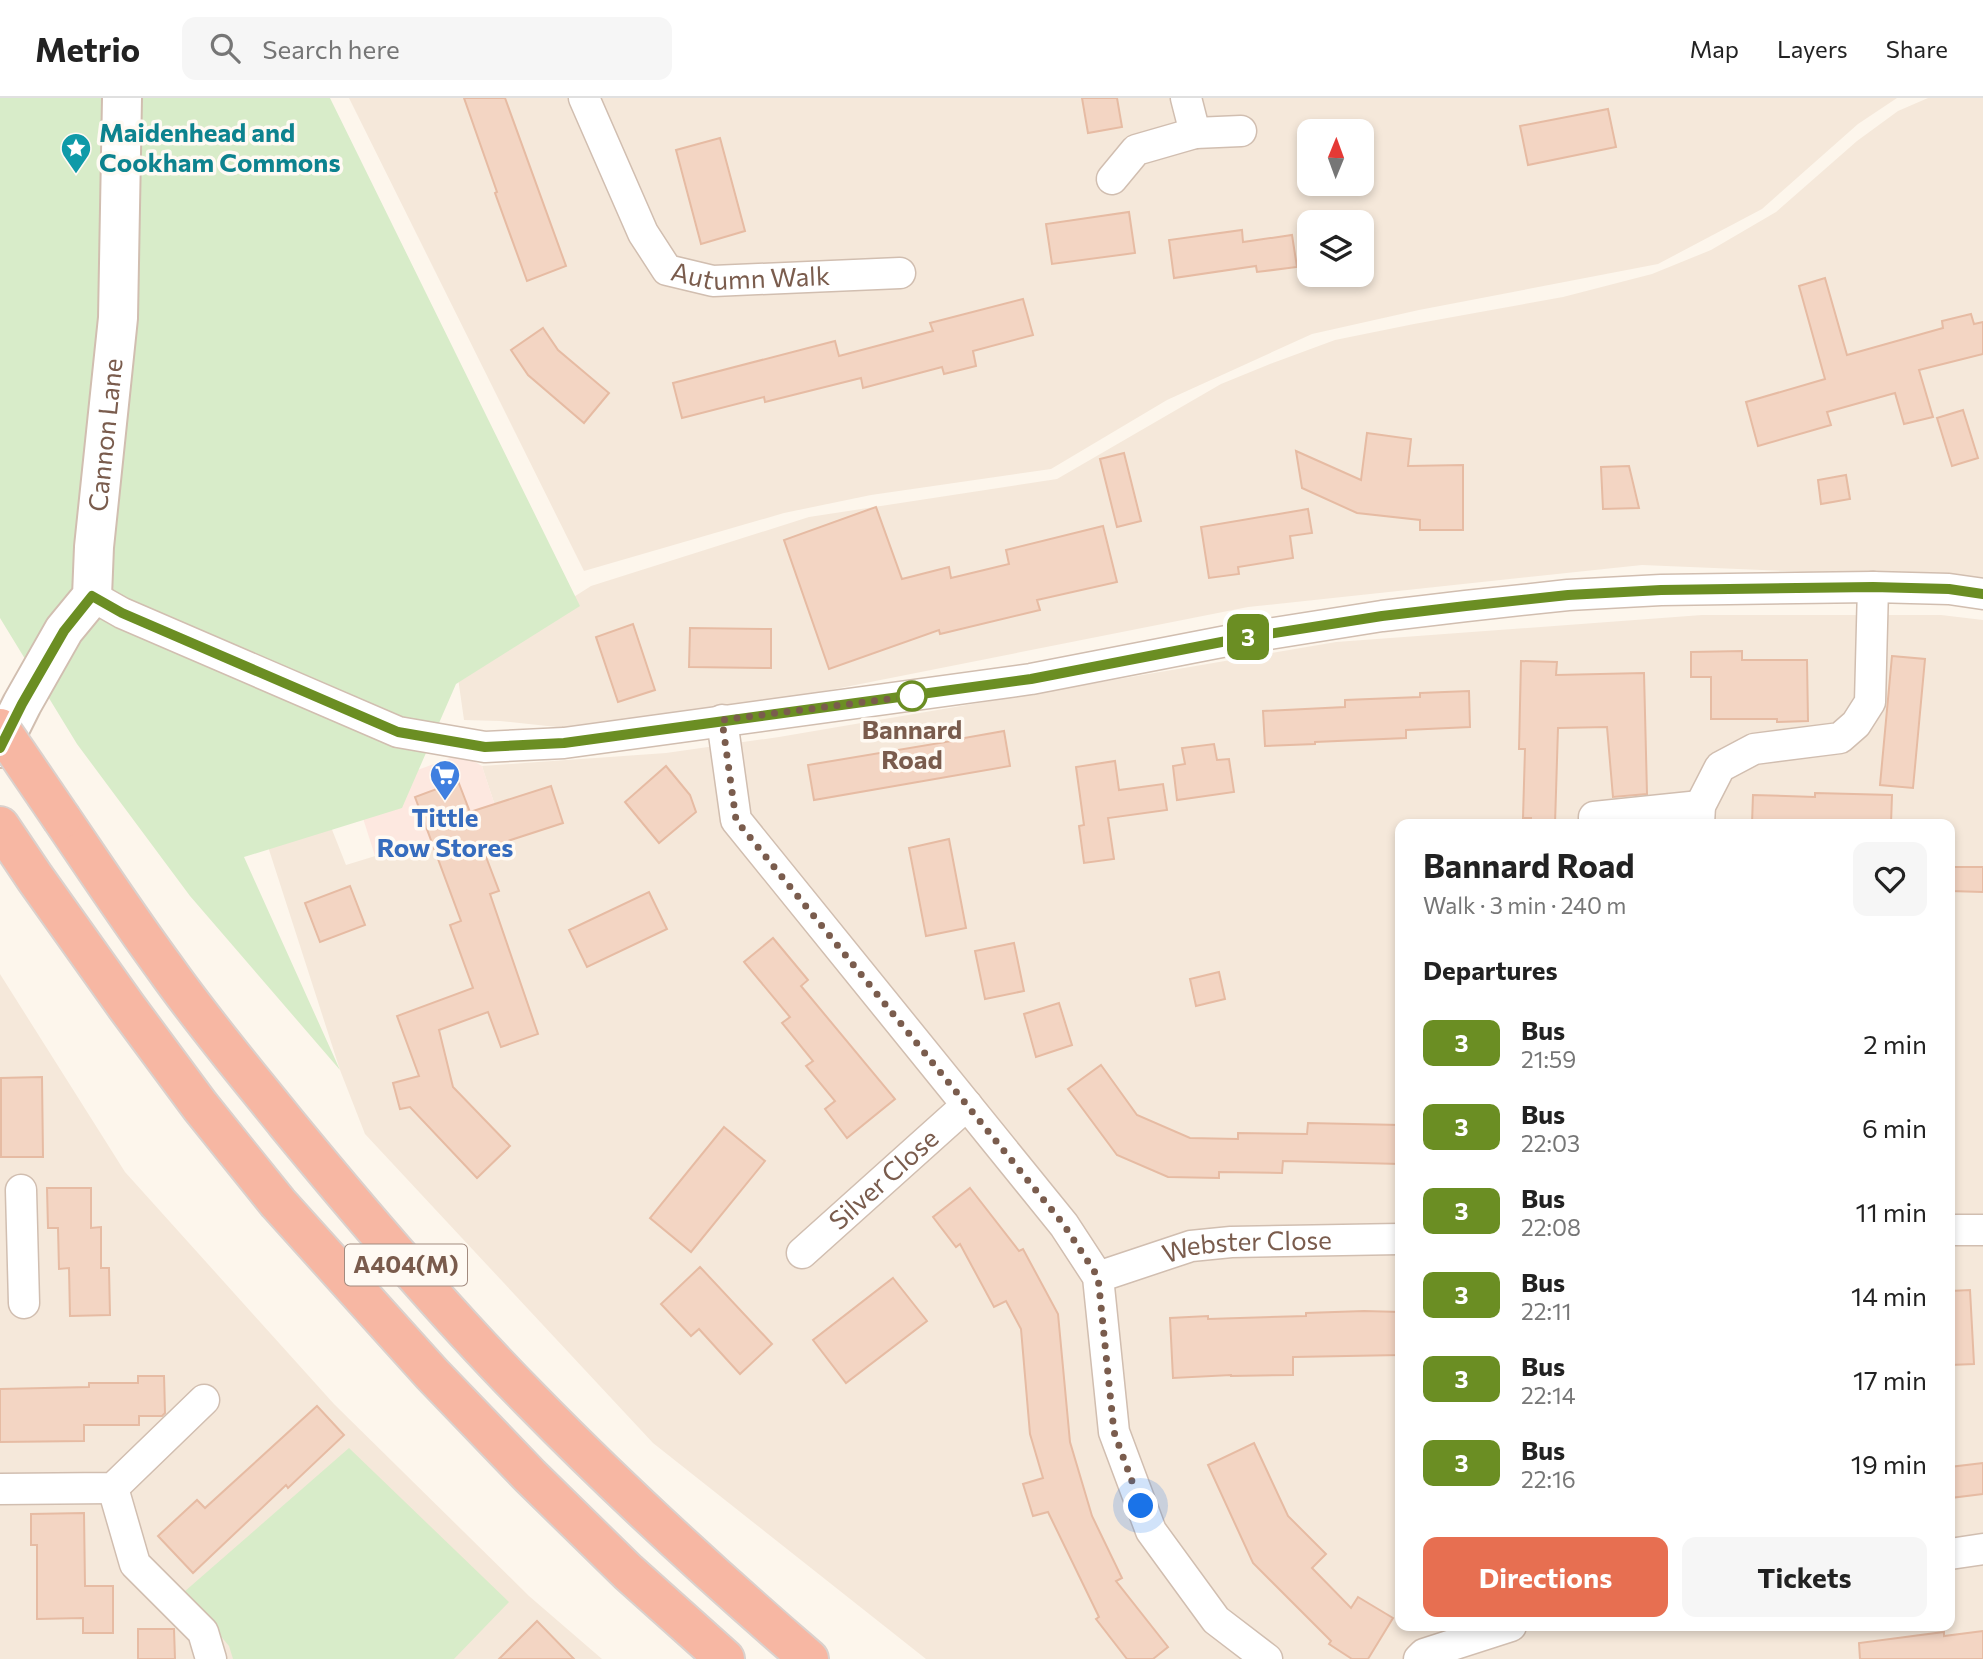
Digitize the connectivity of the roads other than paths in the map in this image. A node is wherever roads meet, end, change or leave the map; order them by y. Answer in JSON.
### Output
{"nodes":[{"id":1,"x":122,"y":98,"type":"edge"},
{"id":2,"x":584,"y":98,"type":"edge"},
{"id":3,"x":1186,"y":98,"type":"edge"},
{"id":4,"x":1241,"y":131,"type":"dead end"},
{"id":5,"x":1195,"y":133,"type":"junction"},
{"id":6,"x":1111,"y":178,"type":"dead end"},
{"id":7,"x":900,"y":273,"type":"dead end"},
{"id":8,"x":1873,"y":587,"type":"junction"},
{"id":9,"x":1983,"y":594,"type":"edge"},
{"id":10,"x":92,"y":596,"type":"junction"},
{"id":11,"x":722,"y":720,"type":"junction"},
{"id":12,"x":0,"y":728,"type":"edge"},
{"id":13,"x":0,"y":748,"type":"edge"},
{"id":14,"x":1699,"y":815,"type":"edge"},
{"id":15,"x":1594,"y":819,"type":"edge"},
{"id":16,"x":0,"y":826,"type":"edge"},
{"id":17,"x":967,"y":1105,"type":"junction"},
{"id":18,"x":14,"y":1209,"type":"edge"},
{"id":19,"x":1955,"y":1230,"type":"edge"},
{"id":20,"x":1983,"y":1230,"type":"edge"},
{"id":21,"x":1395,"y":1239,"type":"edge"},
{"id":22,"x":802,"y":1253,"type":"dead end"},
{"id":23,"x":1098,"y":1277,"type":"junction"},
{"id":24,"x":24,"y":1303,"type":"dead end"},
{"id":25,"x":204,"y":1400,"type":"dead end"},
{"id":26,"x":113,"y":1488,"type":"junction"},
{"id":27,"x":0,"y":1489,"type":"edge"},
{"id":28,"x":1983,"y":1549,"type":"edge"},
{"id":29,"x":1955,"y":1553,"type":"edge"},
{"id":30,"x":1495,"y":1631,"type":"edge"},
{"id":31,"x":211,"y":1659,"type":"edge"},
{"id":32,"x":725,"y":1659,"type":"edge"},
{"id":33,"x":809,"y":1659,"type":"edge"},
{"id":34,"x":1267,"y":1659,"type":"edge"},
{"id":35,"x":1419,"y":1659,"type":"edge"}],
"edges":[{"from":1,"to":10,"type":"street","name":"Cannon Lane"},
{"from":2,"to":7,"type":"street","name":"Autumn Walk"},
{"from":3,"to":5,"type":"street"},
{"from":4,"to":5,"type":"street"},
{"from":5,"to":6,"type":"street"},
{"from":8,"to":9,"type":"street"},
{"from":8,"to":11,"type":"street"},
{"from":8,"to":14,"type":"street"},
{"from":10,"to":11,"type":"street"},
{"from":10,"to":13,"type":"street"},
{"from":11,"to":17,"type":"street"},
{"from":12,"to":33,"type":"highway","number":"A404(M)","bridge":true},
{"from":14,"to":15,"type":"street"},
{"from":16,"to":32,"type":"highway","number":"A404(M)"},
{"from":17,"to":22,"type":"street","name":"Silver Close"},
{"from":17,"to":23,"type":"street"},
{"from":18,"to":24,"type":"street"},
{"from":19,"to":20,"type":"street"},
{"from":21,"to":23,"type":"street","name":"Webster Close"},
{"from":23,"to":34,"type":"street"},
{"from":25,"to":26,"type":"street"},
{"from":26,"to":27,"type":"street"},
{"from":26,"to":31,"type":"street"},
{"from":28,"to":29,"type":"street"},
{"from":30,"to":35,"type":"street"}]}
